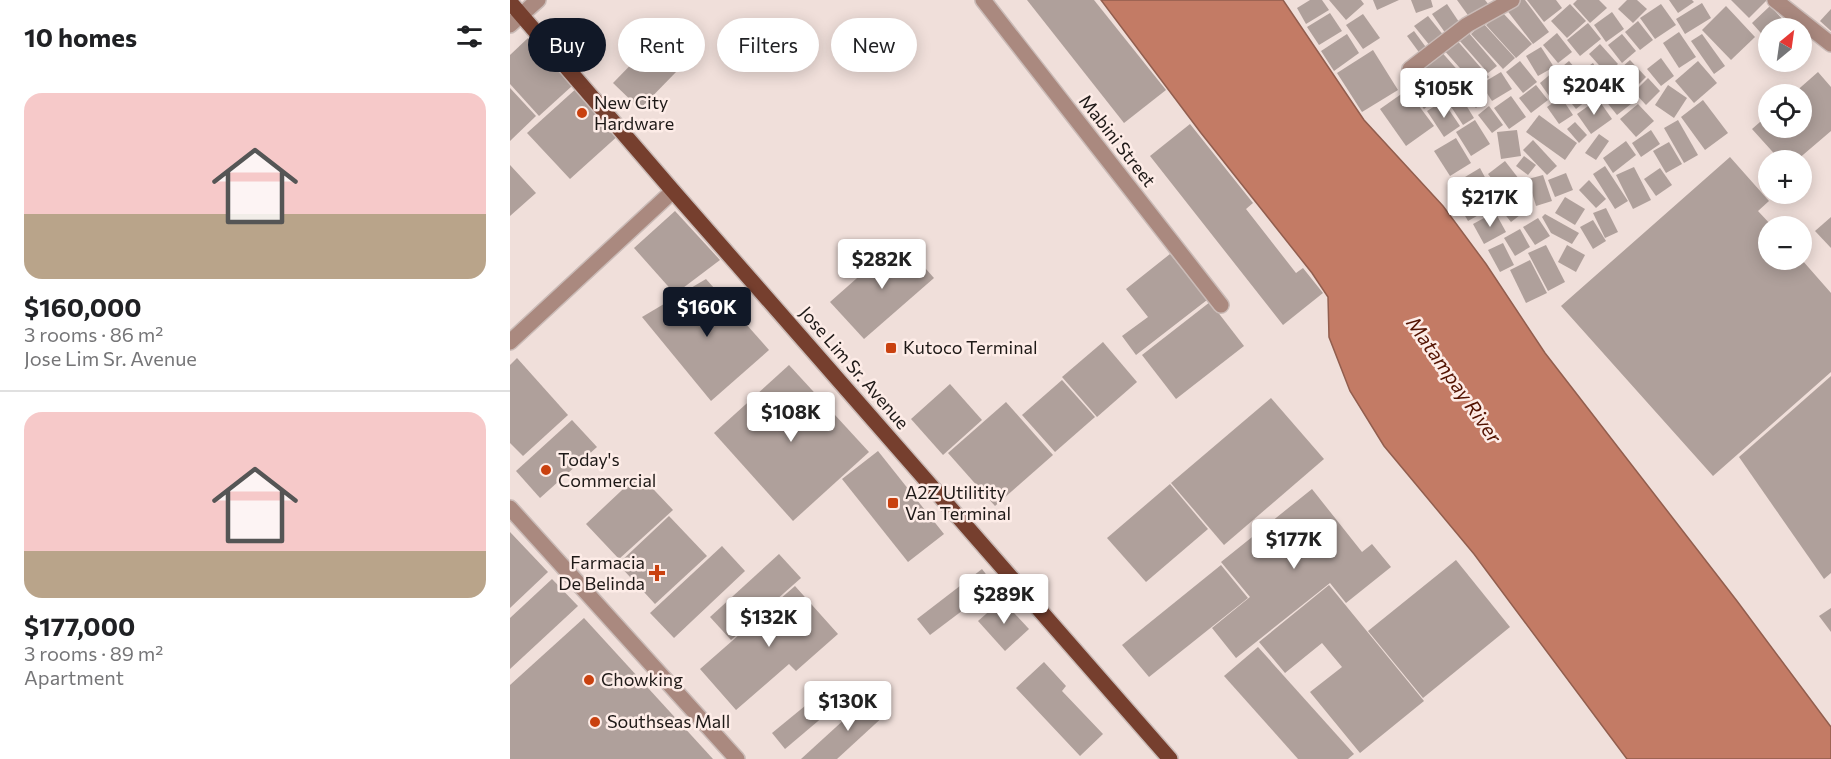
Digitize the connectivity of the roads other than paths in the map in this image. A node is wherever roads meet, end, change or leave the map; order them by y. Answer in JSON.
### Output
{"nodes":[{"id":1,"x":538,"y":0,"type":"edge"},
{"id":2,"x":983,"y":0,"type":"edge"},
{"id":3,"x":1512,"y":0,"type":"edge"},
{"id":4,"x":1775,"y":0,"type":"edge"},
{"id":5,"x":510,"y":2,"type":"edge"},
{"id":6,"x":516,"y":20,"type":"edge"},
{"id":7,"x":1831,"y":44,"type":"edge"},
{"id":8,"x":1410,"y":69,"type":"dead end"},
{"id":9,"x":673,"y":191,"type":"junction"},
{"id":10,"x":1221,"y":305,"type":"dead end"},
{"id":11,"x":510,"y":342,"type":"edge"},
{"id":12,"x":510,"y":508,"type":"edge"},
{"id":13,"x":737,"y":759,"type":"edge"},
{"id":14,"x":1170,"y":759,"type":"edge"}],
"edges":[{"from":1,"to":6,"type":"street"},
{"from":2,"to":10,"type":"street","name":"Mabini Street"},
{"from":3,"to":8,"type":"street"},
{"from":4,"to":7,"type":"street"},
{"from":5,"to":6,"type":"main road","name":"Jose Lim Sr. Avenue"},
{"from":6,"to":9,"type":"main road","name":"Jose Lim Sr. Avenue"},
{"from":9,"to":11,"type":"street"},
{"from":9,"to":14,"type":"main road","name":"Jose Lim Sr. Avenue"},
{"from":12,"to":13,"type":"street"}]}
